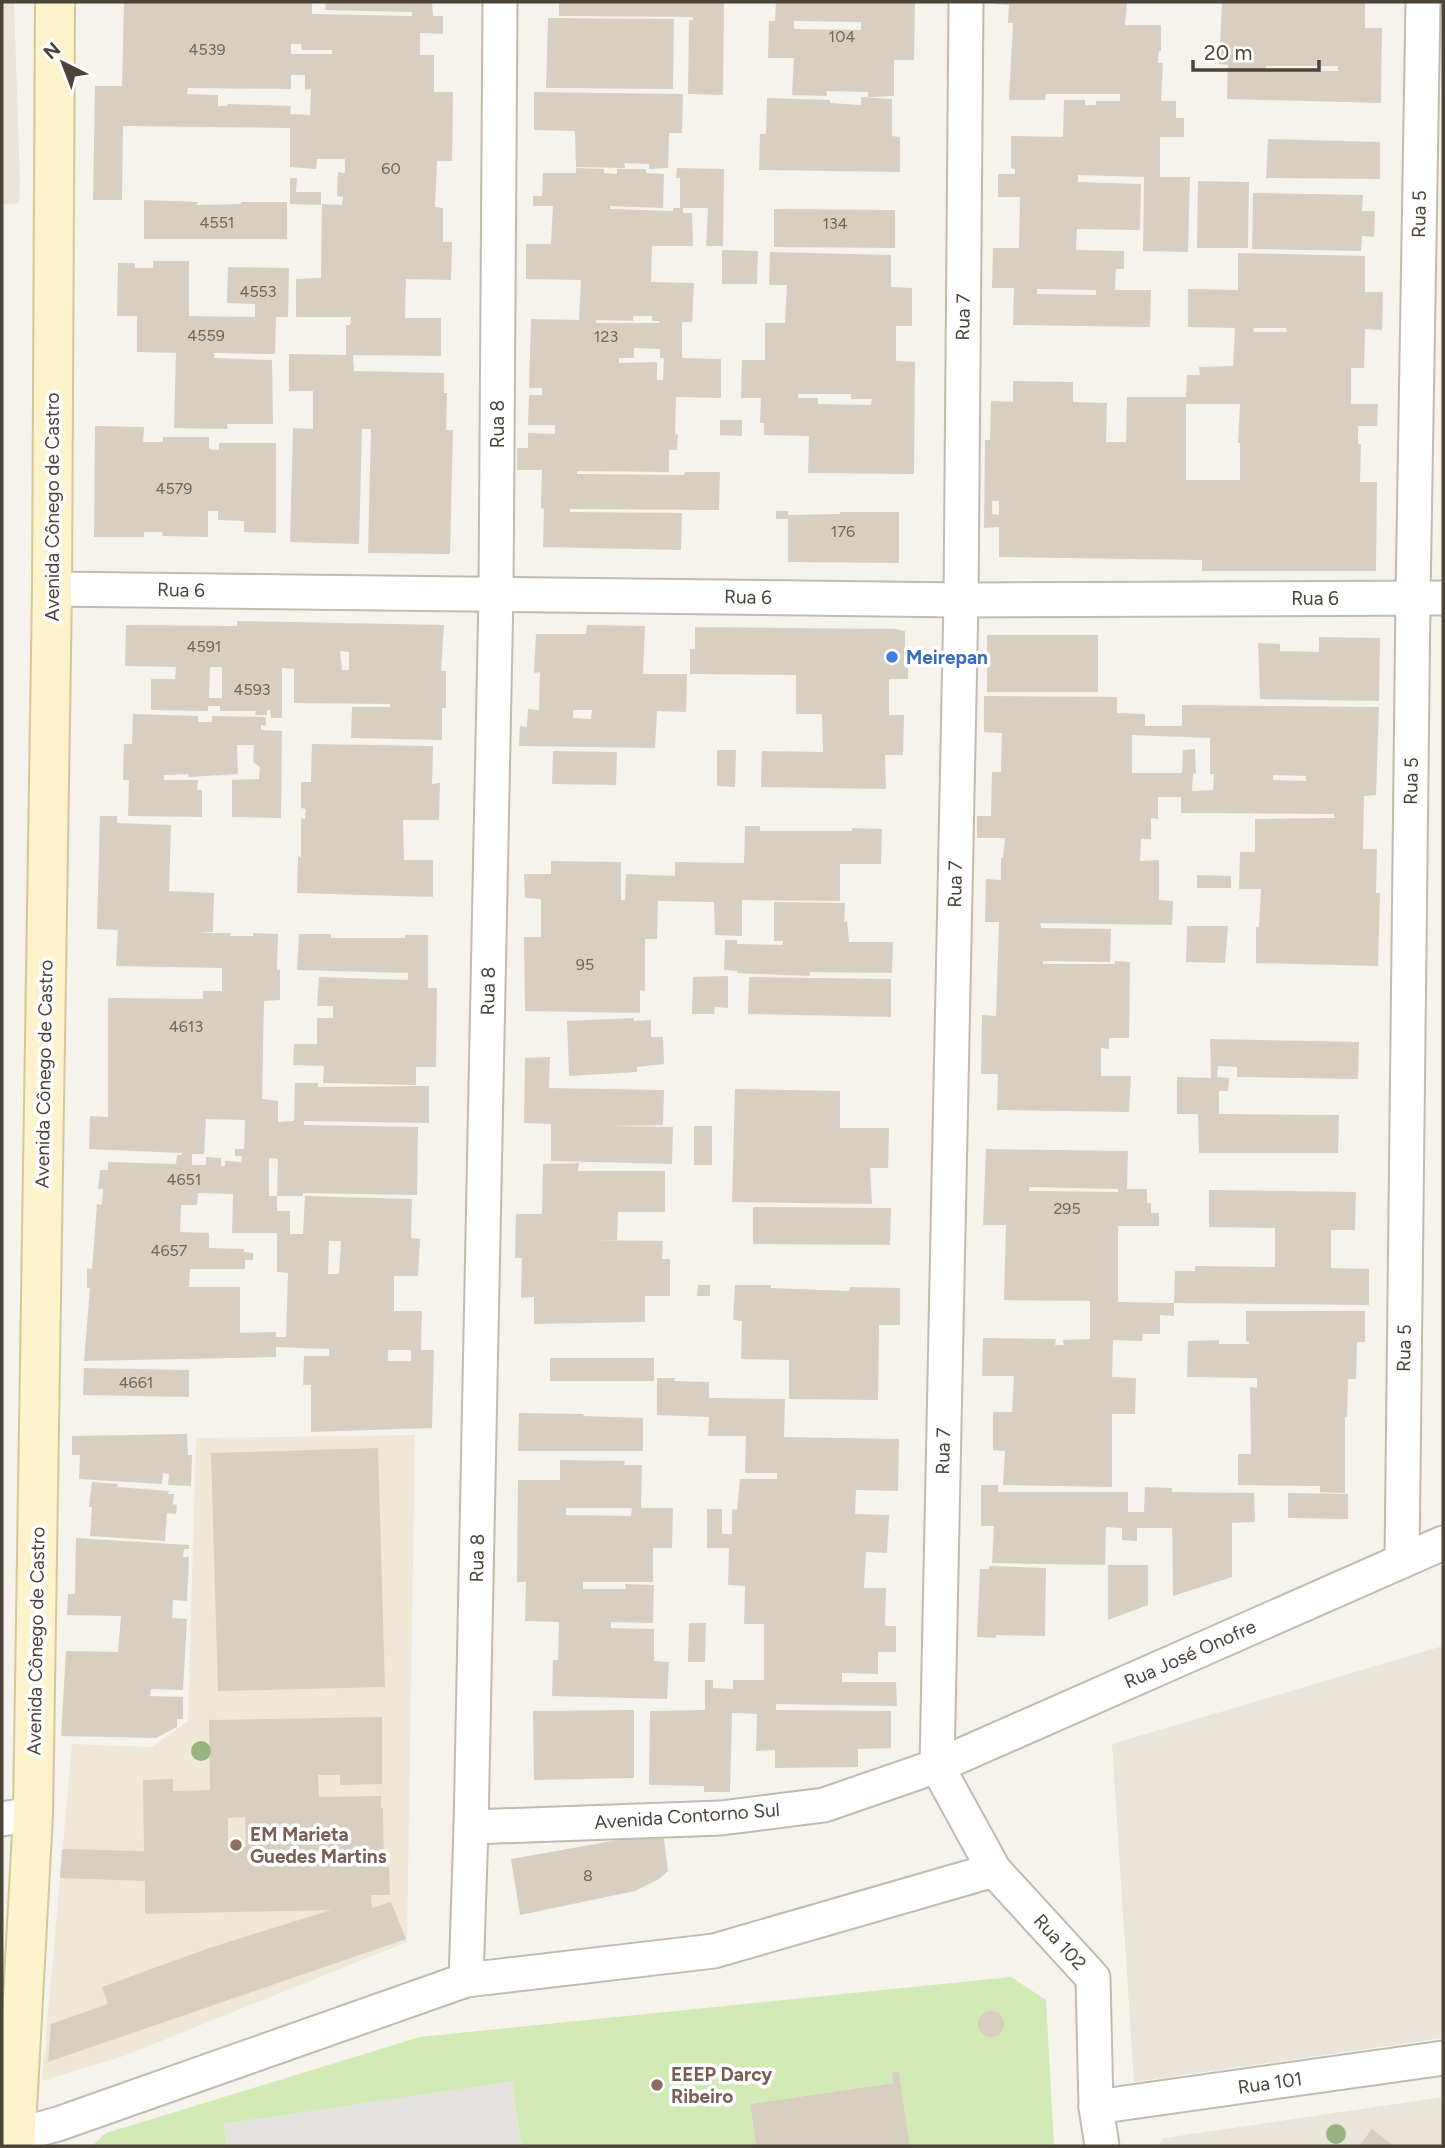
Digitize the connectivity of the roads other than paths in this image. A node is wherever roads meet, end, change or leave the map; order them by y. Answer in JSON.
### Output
{"nodes":[{"id":1,"x":55,"y":2,"type":"edge"},
{"id":2,"x":500,"y":2,"type":"edge"},
{"id":3,"x":966,"y":2,"type":"edge"},
{"id":4,"x":1423,"y":2,"type":"edge"},
{"id":5,"x":52,"y":589,"type":"junction"},
{"id":6,"x":496,"y":593,"type":"junction"},
{"id":7,"x":1428,"y":598,"type":"edge"},
{"id":8,"x":961,"y":600,"type":"junction"},
{"id":9,"x":1443,"y":1544,"type":"edge"},
{"id":10,"x":1402,"y":1561,"type":"junction"},
{"id":11,"x":937,"y":1766,"type":"junction"},
{"id":12,"x":18,"y":1816,"type":"edge"},
{"id":13,"x":471,"y":1827,"type":"junction"},
{"id":14,"x":995,"y":1870,"type":"junction"},
{"id":15,"x":467,"y":1980,"type":"junction"},
{"id":16,"x":1443,"y":2058,"type":"edge"},
{"id":17,"x":1097,"y":2107,"type":"junction"},
{"id":18,"x":15,"y":2141,"type":"edge"},
{"id":19,"x":1102,"y":2146,"type":"edge"}],
"edges":[{"from":1,"to":5,"type":"main road","name":"Avenida Cônego de Castro"},
{"from":2,"to":6,"type":"street","name":"Rua 8"},
{"from":3,"to":8,"type":"street","name":"Rua 7"},
{"from":4,"to":7,"type":"street","name":"Rua 5"},
{"from":5,"to":6,"type":"street","name":"Rua 6"},
{"from":5,"to":12,"type":"main road","name":"Avenida Cônego de Castro"},
{"from":6,"to":8,"type":"street","name":"Rua 6"},
{"from":6,"to":13,"type":"street","name":"Rua 8"},
{"from":7,"to":8,"type":"street","name":"Rua 6"},
{"from":7,"to":10,"type":"street","name":"Rua 5"},
{"from":8,"to":11,"type":"street","name":"Rua 7"},
{"from":9,"to":10,"type":"street","name":"Rua José Onofre"},
{"from":10,"to":11,"type":"street","name":"Rua José Onofre"},
{"from":11,"to":13,"type":"street","name":"Avenida Contorno Sul"},
{"from":11,"to":14,"type":"street","name":"Rua 102"},
{"from":12,"to":18,"type":"main road","name":"Avenida Cônego de Castro"},
{"from":13,"to":15,"type":"street","name":"Rua 8"},
{"from":14,"to":15,"type":"street"},
{"from":14,"to":17,"type":"street","name":"Rua 102"},
{"from":15,"to":18,"type":"street"},
{"from":16,"to":17,"type":"street","name":"Rua 101"},
{"from":17,"to":19,"type":"street","name":"Rua 102"}]}
